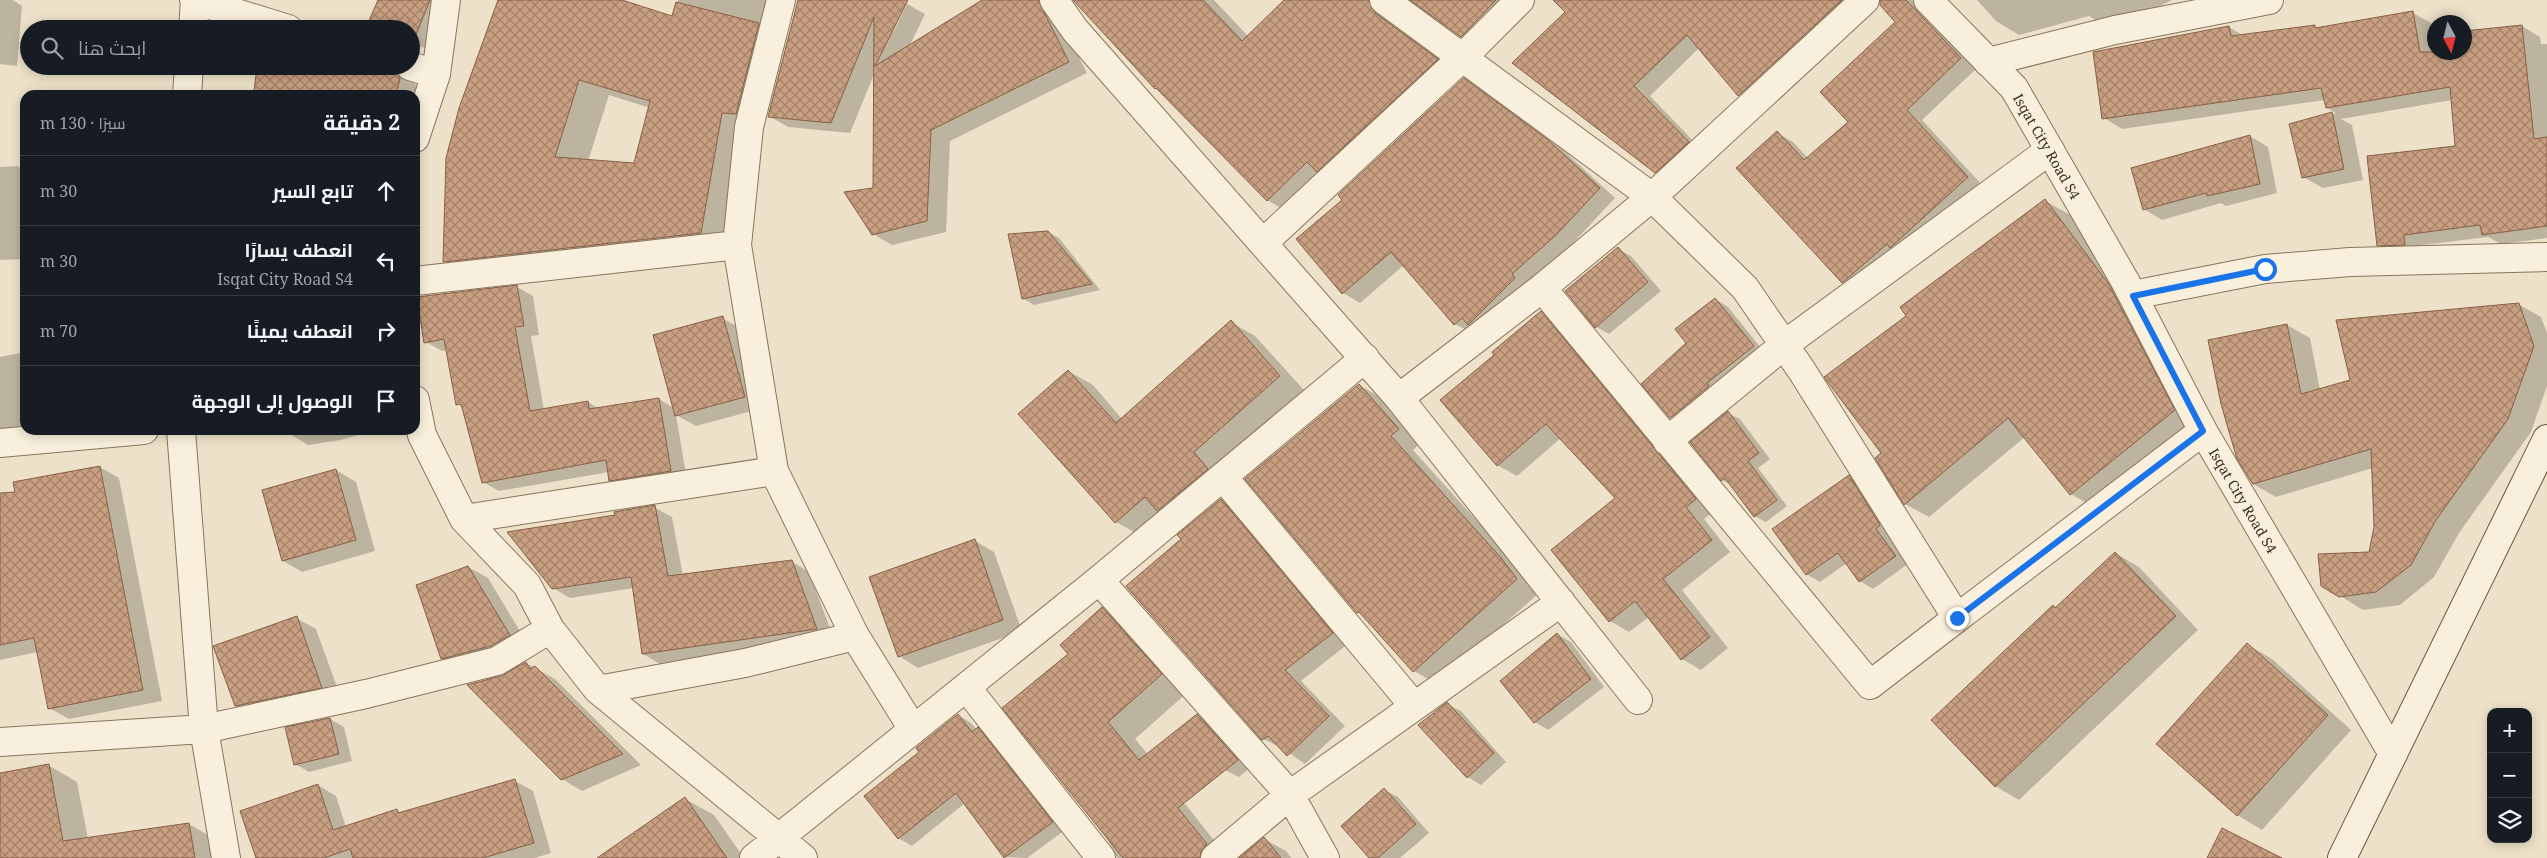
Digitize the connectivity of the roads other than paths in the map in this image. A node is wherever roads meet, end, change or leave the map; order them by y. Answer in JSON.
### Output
{"nodes":[{"id":1,"x":195,"y":0,"type":"edge"},
{"id":2,"x":446,"y":0,"type":"edge"},
{"id":3,"x":781,"y":0,"type":"edge"},
{"id":4,"x":1054,"y":0,"type":"edge"},
{"id":5,"x":1384,"y":0,"type":"edge"},
{"id":6,"x":1520,"y":0,"type":"edge"},
{"id":7,"x":1865,"y":0,"type":"edge"},
{"id":8,"x":1928,"y":0,"type":"edge"},
{"id":9,"x":2269,"y":0,"type":"edge"},
{"id":10,"x":2202,"y":6,"type":"edge"},
{"id":11,"x":194,"y":20,"type":"edge"},
{"id":12,"x":259,"y":20,"type":"edge"},
{"id":13,"x":1463,"y":57,"type":"junction"},
{"id":14,"x":1988,"y":62,"type":"junction"},
{"id":15,"x":423,"y":70,"type":"edge"},
{"id":16,"x":188,"y":75,"type":"edge"},
{"id":17,"x":187,"y":90,"type":"edge"},
{"id":18,"x":420,"y":96,"type":"edge"},
{"id":19,"x":2050,"y":150,"type":"junction"},
{"id":20,"x":1652,"y":197,"type":"junction"},
{"id":21,"x":1263,"y":243,"type":"junction"},
{"id":22,"x":737,"y":244,"type":"junction"},
{"id":23,"x":2547,"y":257,"type":"edge"},
{"id":24,"x":420,"y":280,"type":"edge"},
{"id":25,"x":1542,"y":288,"type":"junction"},
{"id":26,"x":2133,"y":296,"type":"junction"},
{"id":27,"x":1784,"y":345,"type":"junction"},
{"id":28,"x":1365,"y":358,"type":"junction"},
{"id":29,"x":1399,"y":398,"type":"junction"},
{"id":30,"x":420,"y":425,"type":"edge"},
{"id":31,"x":2203,"y":431,"type":"junction"},
{"id":32,"x":89,"y":435,"type":"edge"},
{"id":33,"x":181,"y":435,"type":"edge"},
{"id":34,"x":2547,"y":439,"type":"edge"},
{"id":35,"x":1667,"y":440,"type":"junction"},
{"id":36,"x":0,"y":443,"type":"edge"},
{"id":37,"x":774,"y":471,"type":"junction"},
{"id":38,"x":1223,"y":476,"type":"junction"},
{"id":39,"x":464,"y":519,"type":"junction"},
{"id":40,"x":1098,"y":580,"type":"junction"},
{"id":41,"x":1562,"y":602,"type":"junction"},
{"id":42,"x":1957,"y":618,"type":"junction"},
{"id":43,"x":550,"y":628,"type":"junction"},
{"id":44,"x":855,"y":636,"type":"junction"},
{"id":45,"x":966,"y":687,"type":"junction"},
{"id":46,"x":598,"y":690,"type":"junction"},
{"id":47,"x":1638,"y":700,"type":"dead end"},
{"id":48,"x":1414,"y":706,"type":"junction"},
{"id":49,"x":204,"y":729,"type":"junction"},
{"id":50,"x":913,"y":730,"type":"junction"},
{"id":51,"x":0,"y":742,"type":"edge"},
{"id":52,"x":2393,"y":754,"type":"junction"},
{"id":53,"x":1290,"y":796,"type":"junction"},
{"id":54,"x":779,"y":838,"type":"junction"},
{"id":55,"x":226,"y":858,"type":"edge"},
{"id":56,"x":754,"y":858,"type":"edge"},
{"id":57,"x":803,"y":858,"type":"edge"},
{"id":58,"x":1101,"y":858,"type":"edge"},
{"id":59,"x":1215,"y":858,"type":"edge"},
{"id":60,"x":1325,"y":858,"type":"edge"},
{"id":61,"x":2342,"y":858,"type":"edge"}],
"edges":[{"from":1,"to":11,"type":"street"},
{"from":1,"to":12,"type":"street"},
{"from":2,"to":15,"type":"street"},
{"from":3,"to":22,"type":"street"},
{"from":4,"to":21,"type":"street"},
{"from":5,"to":13,"type":"street"},
{"from":6,"to":13,"type":"street"},
{"from":7,"to":20,"type":"street"},
{"from":8,"to":14,"type":"street","name":"Isqat City Road S4"},
{"from":9,"to":10,"type":"street"},
{"from":10,"to":14,"type":"street"},
{"from":13,"to":20,"type":"street"},
{"from":13,"to":21,"type":"street"},
{"from":14,"to":19,"type":"street","name":"Isqat City Road S4"},
{"from":15,"to":18,"type":"street"},
{"from":16,"to":17,"type":"street"},
{"from":19,"to":26,"type":"street","name":"Isqat City Road S4"},
{"from":19,"to":27,"type":"street"},
{"from":20,"to":25,"type":"street"},
{"from":20,"to":27,"type":"street"},
{"from":21,"to":28,"type":"street"},
{"from":22,"to":24,"type":"street"},
{"from":22,"to":37,"type":"street"},
{"from":23,"to":26,"type":"street"},
{"from":25,"to":29,"type":"street"},
{"from":25,"to":35,"type":"street"},
{"from":26,"to":31,"type":"street","name":"Isqat City Road S4"},
{"from":27,"to":35,"type":"street"},
{"from":27,"to":42,"type":"street"},
{"from":28,"to":29,"type":"street"},
{"from":28,"to":38,"type":"street"},
{"from":29,"to":41,"type":"street"},
{"from":30,"to":39,"type":"street"},
{"from":31,"to":42,"type":"street"},
{"from":31,"to":52,"type":"street","name":"Isqat City Road S4"},
{"from":32,"to":36,"type":"street"},
{"from":33,"to":49,"type":"street"},
{"from":34,"to":52,"type":"street"},
{"from":35,"to":42,"type":"street"},
{"from":37,"to":39,"type":"street"},
{"from":37,"to":44,"type":"street"},
{"from":38,"to":40,"type":"street"},
{"from":38,"to":48,"type":"street"},
{"from":39,"to":43,"type":"street"},
{"from":40,"to":45,"type":"street"},
{"from":40,"to":53,"type":"street"},
{"from":41,"to":47,"type":"street"},
{"from":41,"to":48,"type":"street"},
{"from":43,"to":46,"type":"street"},
{"from":43,"to":49,"type":"street"},
{"from":44,"to":46,"type":"street"},
{"from":44,"to":50,"type":"street"},
{"from":45,"to":50,"type":"street"},
{"from":45,"to":58,"type":"street"},
{"from":46,"to":54,"type":"street"},
{"from":48,"to":53,"type":"street"},
{"from":49,"to":51,"type":"street"},
{"from":49,"to":55,"type":"street"},
{"from":50,"to":54,"type":"street"},
{"from":52,"to":61,"type":"street"},
{"from":53,"to":59,"type":"street"},
{"from":53,"to":60,"type":"street"},
{"from":54,"to":56,"type":"street"},
{"from":54,"to":57,"type":"street"}]}
